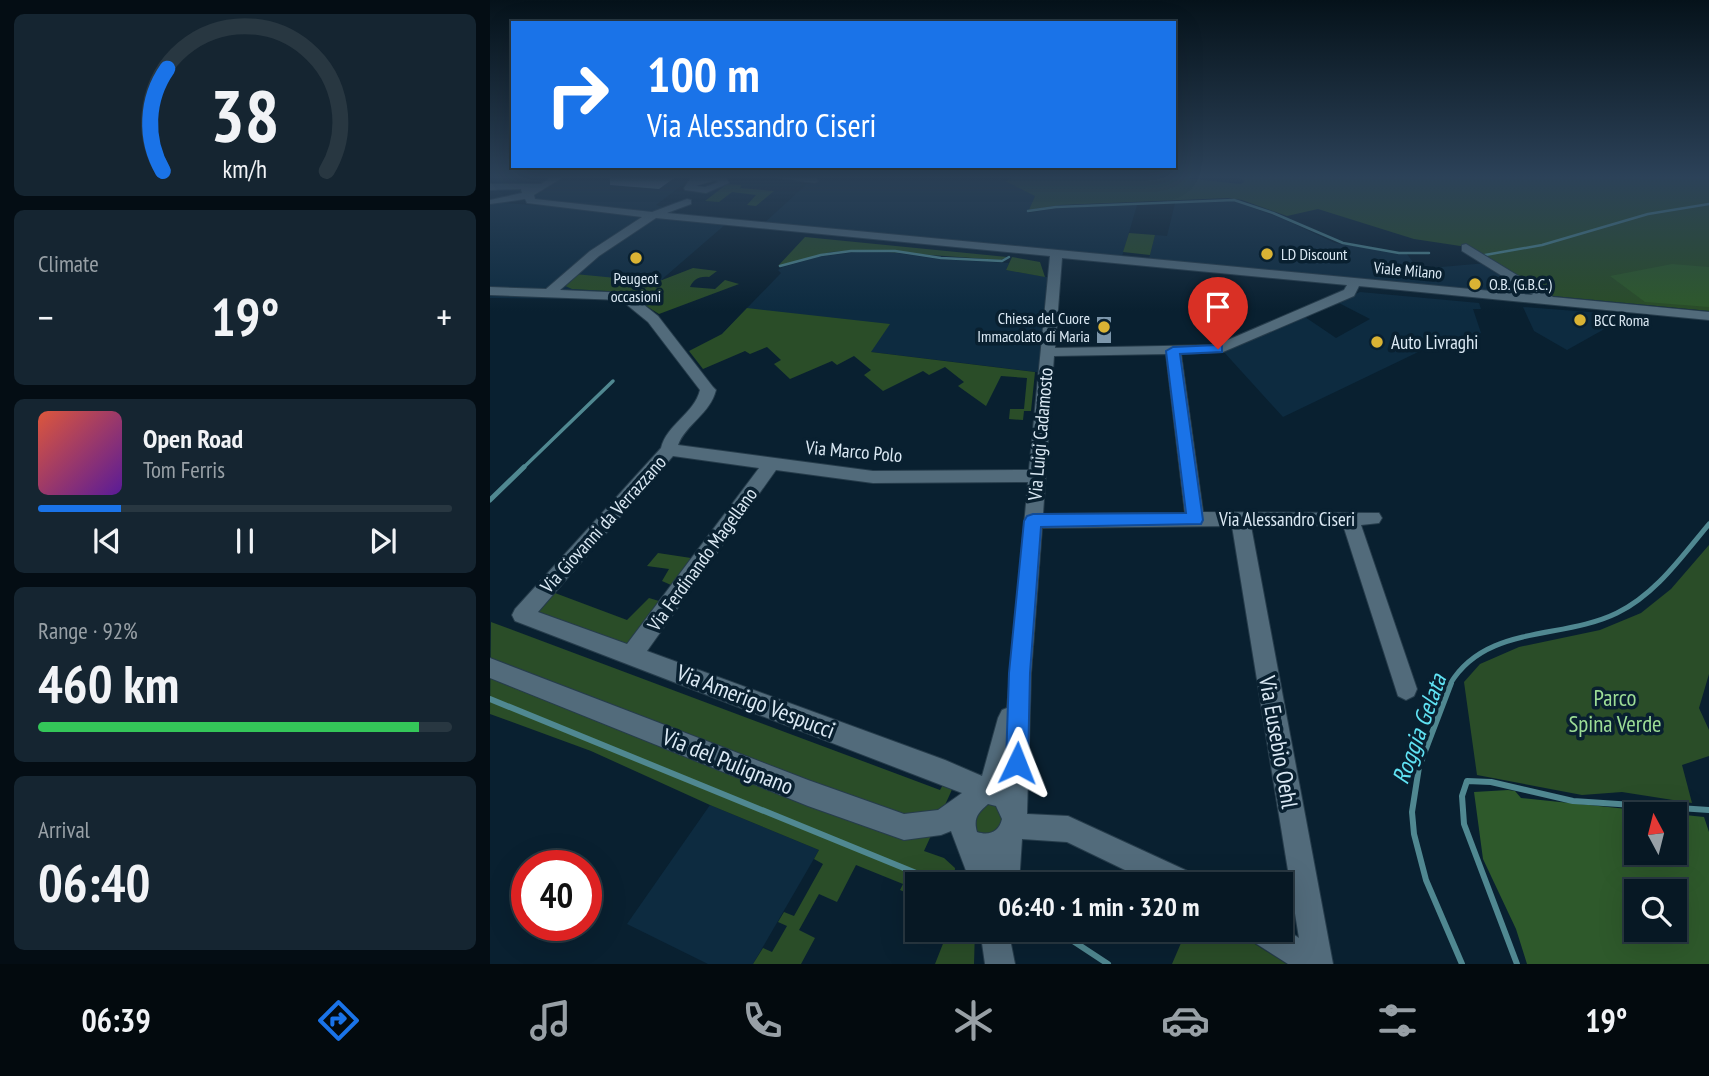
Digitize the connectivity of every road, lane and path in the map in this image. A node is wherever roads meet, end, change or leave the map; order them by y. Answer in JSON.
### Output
{"nodes":[{"id":1,"x":646,"y":221,"type":"edge"},
{"id":2,"x":708,"y":221,"type":"edge"},
{"id":3,"x":1466,"y":248,"type":"dead end"},
{"id":4,"x":1056,"y":254,"type":"junction"},
{"id":5,"x":1087,"y":257,"type":"junction"},
{"id":6,"x":1054,"y":279,"type":"junction"},
{"id":7,"x":1355,"y":283,"type":"junction"},
{"id":8,"x":490,"y":291,"type":"edge"},
{"id":9,"x":549,"y":293,"type":"junction"},
{"id":10,"x":1550,"y":301,"type":"junction"},
{"id":11,"x":1709,"y":316,"type":"edge"},
{"id":12,"x":1173,"y":351,"type":"junction"},
{"id":13,"x":1048,"y":352,"type":"junction"},
{"id":14,"x":669,"y":450,"type":"junction"},
{"id":15,"x":772,"y":463,"type":"junction"},
{"id":16,"x":1037,"y":476,"type":"junction"},
{"id":17,"x":1373,"y":518,"type":"dead end"},
{"id":18,"x":1240,"y":519,"type":"junction"},
{"id":19,"x":1350,"y":519,"type":"junction"},
{"id":20,"x":1195,"y":520,"type":"junction"},
{"id":21,"x":1033,"y":521,"type":"junction"},
{"id":22,"x":522,"y":615,"type":"joint"},
{"id":23,"x":632,"y":654,"type":"junction"},
{"id":24,"x":490,"y":668,"type":"edge"},
{"id":25,"x":1020,"y":673,"type":"junction"},
{"id":26,"x":1406,"y":688,"type":"dead end"},
{"id":27,"x":988,"y":792,"type":"junction"},
{"id":28,"x":967,"y":807,"type":"junction"},
{"id":29,"x":1013,"y":823,"type":"junction"},
{"id":30,"x":970,"y":842,"type":"junction"},
{"id":31,"x":981,"y":872,"type":"edge"},
{"id":32,"x":1005,"y":872,"type":"edge"},
{"id":33,"x":1158,"y":872,"type":"edge"},
{"id":34,"x":996,"y":942,"type":"edge"},
{"id":35,"x":1006,"y":942,"type":"edge"},
{"id":36,"x":1280,"y":942,"type":"edge"},
{"id":37,"x":1000,"y":964,"type":"edge"},
{"id":38,"x":1007,"y":964,"type":"edge"},
{"id":39,"x":1316,"y":964,"type":"edge"}],
"edges":[{"from":1,"to":9,"type":"street"},
{"from":2,"to":4,"type":"street","name":"Viale Milano"},
{"from":3,"to":10,"type":"street"},
{"from":4,"to":5,"type":"street","name":"Viale Milano"},
{"from":4,"to":6,"type":"street","name":"Via Luigi Cadamosto"},
{"from":5,"to":6,"type":"street"},
{"from":5,"to":7,"type":"street","name":"Viale Milano"},
{"from":6,"to":13,"type":"street","name":"Via Luigi Cadamosto"},
{"from":7,"to":10,"type":"street","name":"Viale Milano"},
{"from":7,"to":12,"type":"street"},
{"from":8,"to":9,"type":"street","name":"Via Giovanni da Verrazzano"},
{"from":9,"to":14,"type":"street","name":"Via Giovanni da Verrazzano"},
{"from":10,"to":11,"type":"street","name":"Viale Milano"},
{"from":12,"to":13,"type":"street"},
{"from":12,"to":20,"type":"street"},
{"from":13,"to":16,"type":"street","name":"Via Luigi Cadamosto"},
{"from":14,"to":15,"type":"street","name":"Via Marco Polo"},
{"from":14,"to":22,"type":"street","name":"Via Giovanni da Verrazzano"},
{"from":15,"to":16,"type":"street","name":"Via Marco Polo"},
{"from":15,"to":23,"type":"street","name":"Via Ferdinando Magellano"},
{"from":16,"to":21,"type":"street","name":"Via Luigi Cadamosto"},
{"from":17,"to":19,"type":"street","name":"Via Alessandro Ciseri"},
{"from":18,"to":19,"type":"street","name":"Via Alessandro Ciseri"},
{"from":18,"to":20,"type":"street","name":"Via Alessandro Ciseri"},
{"from":18,"to":39,"type":"street","name":"Via Eusebio Oehl"},
{"from":19,"to":26,"type":"street"},
{"from":20,"to":21,"type":"street","name":"Via Alessandro Ciseri"},
{"from":21,"to":25,"type":"street","name":"Via Luigi Cadamosto"},
{"from":22,"to":23,"type":"street","name":"Via Amerigo Vespucci"},
{"from":23,"to":27,"type":"street","name":"Via Amerigo Vespucci"},
{"from":24,"to":28,"type":"street","name":"Via del Pulignano"},
{"from":25,"to":27,"type":"street","name":"Via Luigi Cadamosto"},
{"from":25,"to":29,"type":"street","name":"Via Luigi Cadamosto"},
{"from":27,"to":28,"type":"street"},
{"from":27,"to":29,"type":"street"},
{"from":28,"to":30,"type":"street"},
{"from":29,"to":30,"type":"street"},
{"from":29,"to":32,"type":"street","name":"Via Luigi Cadamosto"},
{"from":29,"to":33,"type":"street"},
{"from":30,"to":31,"type":"street"},
{"from":34,"to":37,"type":"street"},
{"from":35,"to":38,"type":"street"},
{"from":36,"to":39,"type":"street"}]}
